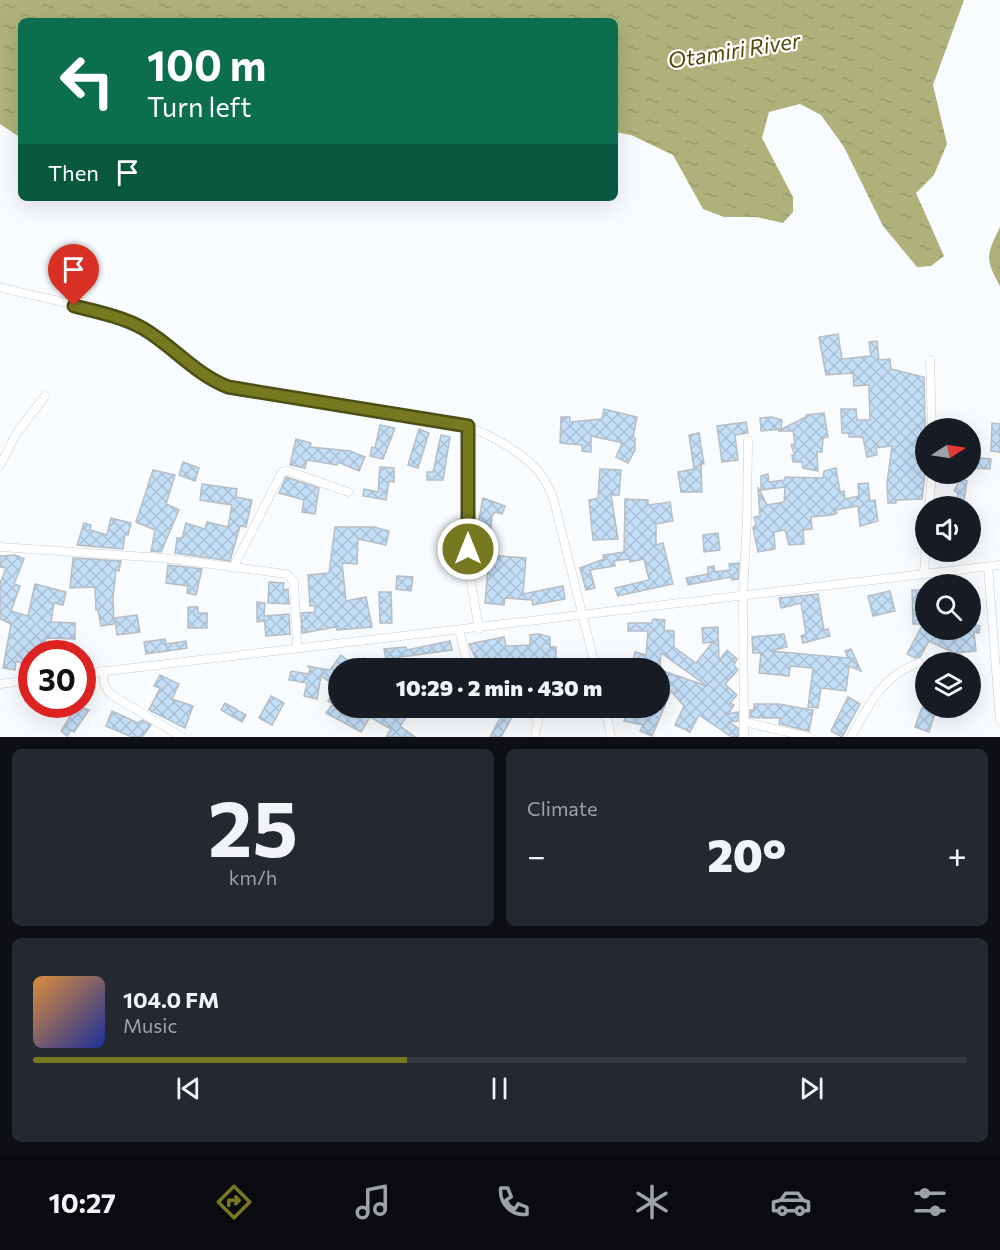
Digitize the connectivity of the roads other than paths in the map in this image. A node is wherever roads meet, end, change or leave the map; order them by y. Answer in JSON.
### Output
{"nodes":[{"id":1,"x":0,"y":287,"type":"edge"},
{"id":2,"x":930,"y":360,"type":"dead end"},
{"id":3,"x":45,"y":396,"type":"dead end"},
{"id":4,"x":932,"y":418,"type":"edge"},
{"id":5,"x":468,"y":426,"type":"junction"},
{"id":6,"x":748,"y":440,"type":"dead end"},
{"id":7,"x":0,"y":466,"type":"edge"},
{"id":8,"x":348,"y":492,"type":"dead end"},
{"id":9,"x":0,"y":547,"type":"edge"},
{"id":10,"x":925,"y":562,"type":"edge"},
{"id":11,"x":1000,"y":565,"type":"edge"},
{"id":12,"x":988,"y":567,"type":"junction"},
{"id":13,"x":233,"y":568,"type":"junction"},
{"id":14,"x":924,"y":573,"type":"junction"},
{"id":15,"x":743,"y":595,"type":"junction"},
{"id":16,"x":583,"y":614,"type":"junction"},
{"id":17,"x":479,"y":628,"type":"junction"},
{"id":18,"x":459,"y":630,"type":"junction"},
{"id":19,"x":297,"y":647,"type":"junction"},
{"id":20,"x":467,"y":658,"type":"edge"},
{"id":21,"x":593,"y":658,"type":"edge"},
{"id":22,"x":915,"y":665,"type":"edge"},
{"id":23,"x":103,"y":671,"type":"junction"},
{"id":24,"x":96,"y":672,"type":"edge"},
{"id":25,"x":18,"y":682,"type":"edge"},
{"id":26,"x":0,"y":684,"type":"edge"},
{"id":27,"x":536,"y":718,"type":"edge"},
{"id":28,"x":607,"y":718,"type":"edge"},
{"id":29,"x":1000,"y":721,"type":"edge"},
{"id":30,"x":744,"y":722,"type":"junction"},
{"id":31,"x":182,"y":737,"type":"edge"},
{"id":32,"x":536,"y":737,"type":"edge"},
{"id":33,"x":611,"y":737,"type":"edge"},
{"id":34,"x":744,"y":737,"type":"edge"},
{"id":35,"x":809,"y":737,"type":"edge"},
{"id":36,"x":851,"y":737,"type":"edge"}],
"edges":[{"from":1,"to":5,"type":"street"},
{"from":2,"to":4,"type":"street"},
{"from":3,"to":7,"type":"street"},
{"from":5,"to":16,"type":"street"},
{"from":5,"to":17,"type":"street"},
{"from":6,"to":15,"type":"street"},
{"from":8,"to":13,"type":"street"},
{"from":9,"to":13,"type":"street"},
{"from":10,"to":14,"type":"street"},
{"from":11,"to":12,"type":"street"},
{"from":12,"to":14,"type":"street"},
{"from":12,"to":29,"type":"street"},
{"from":13,"to":19,"type":"street"},
{"from":14,"to":15,"type":"street"},
{"from":15,"to":16,"type":"street"},
{"from":15,"to":30,"type":"street"},
{"from":16,"to":17,"type":"street"},
{"from":16,"to":21,"type":"street"},
{"from":17,"to":18,"type":"street"},
{"from":18,"to":19,"type":"street"},
{"from":18,"to":20,"type":"street"},
{"from":19,"to":23,"type":"street"},
{"from":22,"to":36,"type":"street"},
{"from":23,"to":24,"type":"street"},
{"from":23,"to":31,"type":"street"},
{"from":25,"to":26,"type":"street"},
{"from":27,"to":32,"type":"street"},
{"from":28,"to":33,"type":"street"},
{"from":30,"to":34,"type":"street"},
{"from":30,"to":35,"type":"street"}]}
